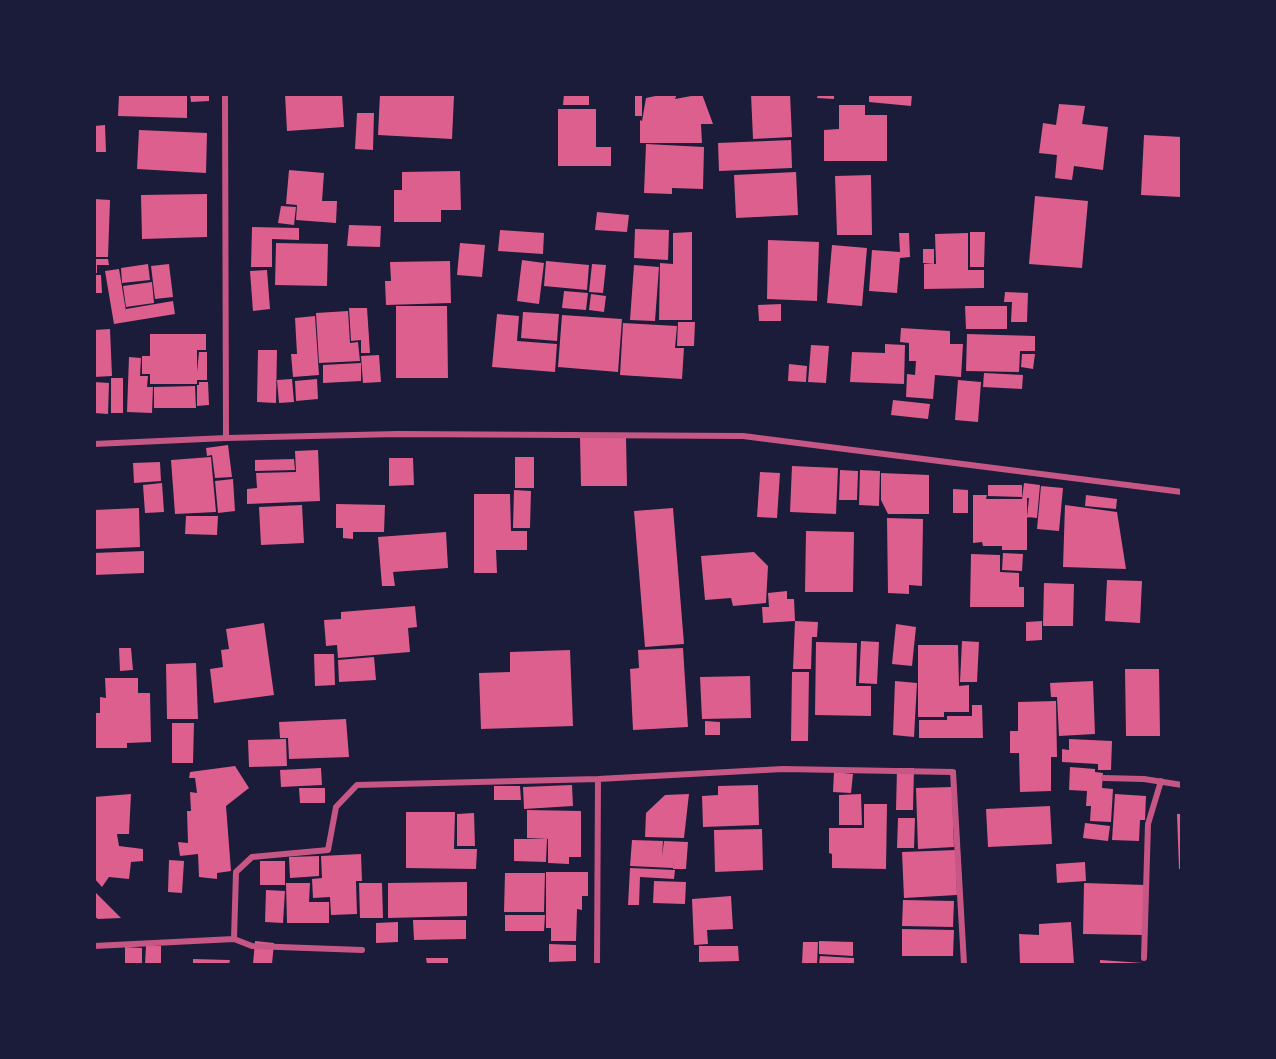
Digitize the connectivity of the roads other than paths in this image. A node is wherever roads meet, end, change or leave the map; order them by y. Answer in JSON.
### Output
{"nodes":[{"id":1,"x":225,"y":94,"type":"edge"},
{"id":2,"x":226,"y":438,"type":"junction"},
{"id":3,"x":94,"y":444,"type":"edge"},
{"id":4,"x":1182,"y":492,"type":"edge"},
{"id":5,"x":1104,"y":778,"type":"dead end"},
{"id":6,"x":598,"y":779,"type":"junction"},
{"id":7,"x":1161,"y":781,"type":"junction"},
{"id":8,"x":1182,"y":785,"type":"edge"},
{"id":9,"x":234,"y":939,"type":"junction"},
{"id":10,"x":94,"y":946,"type":"edge"},
{"id":11,"x":362,"y":950,"type":"dead end"},
{"id":12,"x":1144,"y":958,"type":"dead end"},
{"id":13,"x":597,"y":964,"type":"edge"},
{"id":14,"x":964,"y":964,"type":"edge"}],
"edges":[{"from":1,"to":2,"type":"street"},
{"from":2,"to":3,"type":"street"},
{"from":2,"to":4,"type":"street"},
{"from":5,"to":7,"type":"street"},
{"from":6,"to":9,"type":"street"},
{"from":6,"to":13,"type":"street"},
{"from":6,"to":14,"type":"street"},
{"from":7,"to":8,"type":"street"},
{"from":7,"to":12,"type":"street"},
{"from":9,"to":10,"type":"street"},
{"from":9,"to":11,"type":"street"}]}
